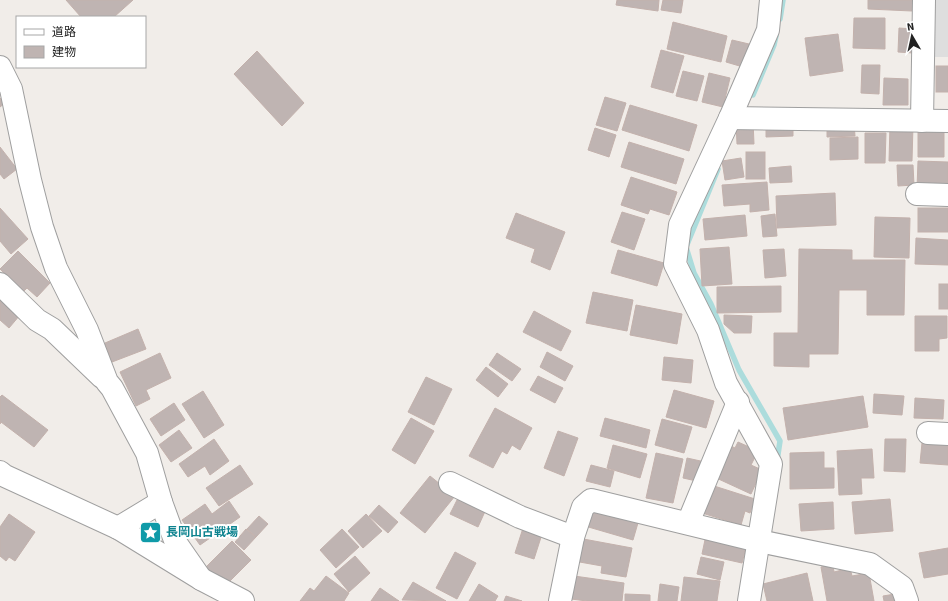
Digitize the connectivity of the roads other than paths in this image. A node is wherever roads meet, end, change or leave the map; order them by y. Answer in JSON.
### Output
{"nodes":[{"id":1,"x":771,"y":0,"type":"edge"},
{"id":2,"x":924,"y":0,"type":"edge"},
{"id":3,"x":0,"y":67,"type":"edge"},
{"id":4,"x":730,"y":118,"type":"junction"},
{"id":5,"x":922,"y":121,"type":"junction"},
{"id":6,"x":948,"y":122,"type":"edge"},
{"id":7,"x":917,"y":194,"type":"dead end"},
{"id":8,"x":948,"y":195,"type":"edge"},
{"id":9,"x":0,"y":284,"type":"edge"},
{"id":10,"x":107,"y":382,"type":"junction"},
{"id":11,"x":738,"y":402,"type":"junction"},
{"id":12,"x":0,"y":472,"type":"edge"},
{"id":13,"x":450,"y":483,"type":"dead end"},
{"id":14,"x":161,"y":502,"type":"junction"},
{"id":15,"x":688,"y":523,"type":"junction"},
{"id":16,"x":118,"y":528,"type":"junction"},
{"id":17,"x":573,"y":537,"type":"junction"},
{"id":18,"x":759,"y":541,"type":"junction"},
{"id":19,"x":201,"y":579,"type":"junction"},
{"id":20,"x":243,"y":601,"type":"edge"},
{"id":21,"x":560,"y":601,"type":"edge"},
{"id":22,"x":749,"y":601,"type":"edge"},
{"id":23,"x":907,"y":601,"type":"edge"}],
"edges":[{"from":1,"to":4,"type":"lane"},
{"from":2,"to":5,"type":"lane"},
{"from":3,"to":10,"type":"lane"},
{"from":4,"to":5,"type":"lane"},
{"from":4,"to":11,"type":"lane"},
{"from":5,"to":6,"type":"lane"},
{"from":7,"to":8,"type":"lane"},
{"from":9,"to":10,"type":"lane"},
{"from":10,"to":14,"type":"lane"},
{"from":11,"to":15,"type":"lane"},
{"from":11,"to":18,"type":"lane"},
{"from":12,"to":16,"type":"lane"},
{"from":13,"to":17,"type":"lane"},
{"from":14,"to":16,"type":"lane"},
{"from":14,"to":19,"type":"lane"},
{"from":15,"to":17,"type":"lane"},
{"from":15,"to":18,"type":"lane"},
{"from":16,"to":19,"type":"lane"},
{"from":17,"to":21,"type":"lane"},
{"from":18,"to":22,"type":"lane"},
{"from":18,"to":23,"type":"lane"},
{"from":19,"to":20,"type":"lane"}]}
